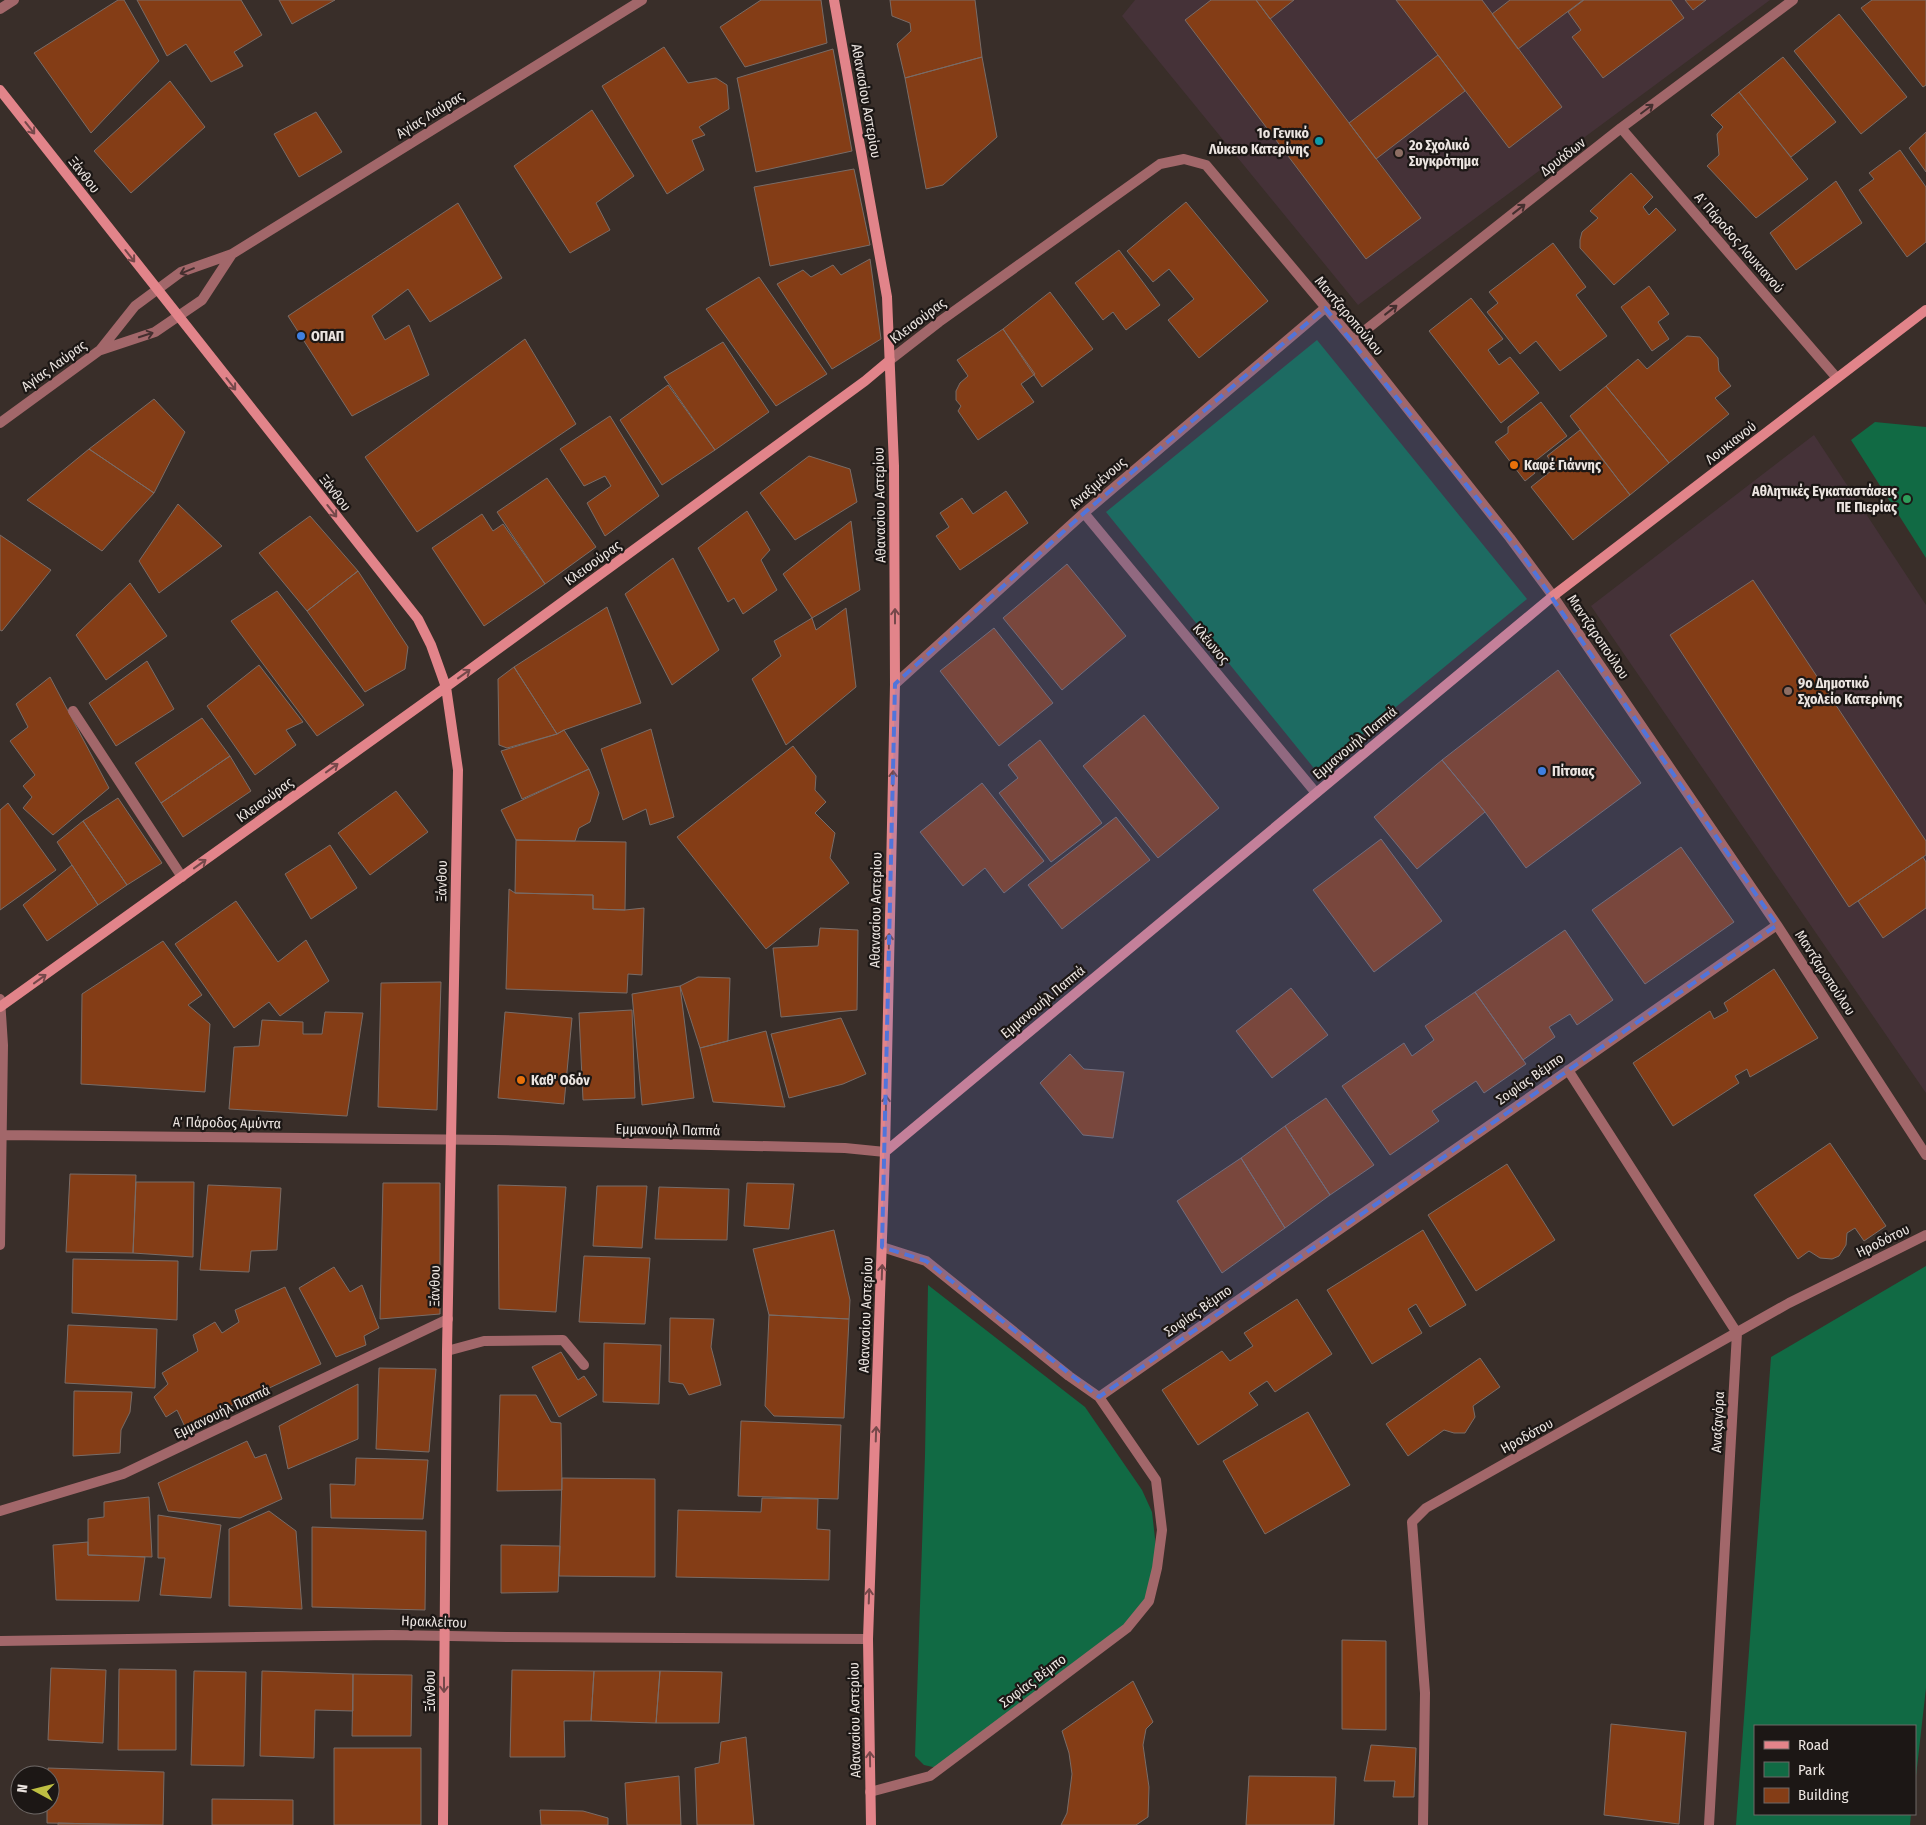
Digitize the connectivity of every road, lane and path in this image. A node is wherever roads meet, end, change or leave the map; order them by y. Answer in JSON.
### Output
{"nodes":[{"id":1,"x":14,"y":0,"type":"edge"},
{"id":2,"x":642,"y":0,"type":"edge"},
{"id":3,"x":834,"y":0,"type":"edge"},
{"id":4,"x":1793,"y":0,"type":"edge"},
{"id":5,"x":0,"y":9,"type":"edge"},
{"id":6,"x":0,"y":90,"type":"edge"},
{"id":7,"x":1621,"y":128,"type":"junction"},
{"id":8,"x":1206,"y":166,"type":"joint"},
{"id":9,"x":232,"y":254,"type":"junction"},
{"id":10,"x":156,"y":290,"type":"junction"},
{"id":11,"x":1324,"y":308,"type":"junction"},
{"id":12,"x":1926,"y":310,"type":"edge"},
{"id":13,"x":178,"y":316,"type":"junction"},
{"id":14,"x":1353,"y":340,"type":"junction"},
{"id":15,"x":100,"y":350,"type":"junction"},
{"id":16,"x":890,"y":360,"type":"junction"},
{"id":17,"x":1836,"y":377,"type":"junction"},
{"id":18,"x":0,"y":423,"type":"edge"},
{"id":19,"x":1084,"y":513,"type":"junction"},
{"id":20,"x":1553,"y":596,"type":"junction"},
{"id":21,"x":895,"y":684,"type":"junction"},
{"id":22,"x":446,"y":687,"type":"junction"},
{"id":23,"x":73,"y":711,"type":"dead end"},
{"id":24,"x":1316,"y":794,"type":"junction"},
{"id":25,"x":182,"y":877,"type":"junction"},
{"id":26,"x":1777,"y":925,"type":"junction"},
{"id":27,"x":0,"y":1004,"type":"edge"},
{"id":28,"x":1568,"y":1070,"type":"junction"},
{"id":29,"x":2,"y":1135,"type":"junction"},
{"id":30,"x":452,"y":1139,"type":"junction"},
{"id":31,"x":885,"y":1152,"type":"junction"},
{"id":32,"x":1926,"y":1154,"type":"edge"},
{"id":33,"x":1926,"y":1235,"type":"edge"},
{"id":34,"x":0,"y":1246,"type":"edge"},
{"id":35,"x":882,"y":1248,"type":"junction"},
{"id":36,"x":448,"y":1319,"type":"junction"},
{"id":37,"x":1737,"y":1334,"type":"junction"},
{"id":38,"x":447,"y":1351,"type":"junction"},
{"id":39,"x":584,"y":1365,"type":"dead end"},
{"id":40,"x":1100,"y":1397,"type":"junction"},
{"id":41,"x":0,"y":1511,"type":"edge"},
{"id":42,"x":444,"y":1636,"type":"junction"},
{"id":43,"x":868,"y":1639,"type":"junction"},
{"id":44,"x":0,"y":1641,"type":"edge"},
{"id":45,"x":870,"y":1792,"type":"junction"},
{"id":46,"x":443,"y":1825,"type":"edge"},
{"id":47,"x":871,"y":1825,"type":"edge"},
{"id":48,"x":1423,"y":1825,"type":"edge"},
{"id":49,"x":1709,"y":1825,"type":"edge"}],
"edges":[{"from":1,"to":5,"type":"street"},
{"from":2,"to":9,"type":"street","name":"Αγίας Λαύρας"},
{"from":3,"to":16,"type":"street","name":"Αθανασίου Αστερίου"},
{"from":7,"to":4,"type":"street","name":"Δρυάδων","one_way":true},
{"from":6,"to":10,"type":"street","name":"Ξάνθου","one_way":true},
{"from":14,"to":7,"type":"street","name":"Δρυάδων","one_way":true},
{"from":7,"to":17,"type":"street","name":"Α΄ Πάροδος Λουκιανού"},
{"from":8,"to":11,"type":"street","name":"Μαντζαροπούλου"},
{"from":8,"to":16,"type":"street","name":"Κλεισούρας"},
{"from":9,"to":10,"type":"street","name":"Αγίας Λαύρας","one_way":true},
{"from":9,"to":13,"type":"street","name":"Αγίας Λαύρας"},
{"from":10,"to":13,"type":"street","name":"Ξάνθου"},
{"from":10,"to":15,"type":"street","name":"Αγίας Λαύρας"},
{"from":11,"to":14,"type":"street","name":"Μαντζαροπούλου"},
{"from":11,"to":19,"type":"street","name":"Αναξιμένους"},
{"from":12,"to":17,"type":"street","name":"Λουκιανού"},
{"from":15,"to":13,"type":"street","name":"Αγίας Λαύρας","one_way":true},
{"from":13,"to":22,"type":"street","name":"Ξάνθου","one_way":true},
{"from":14,"to":20,"type":"street","name":"Μαντζαροπούλου"},
{"from":15,"to":18,"type":"street","name":"Αγίας Λαύρας"},
{"from":21,"to":16,"type":"street","name":"Αθανασίου Αστερίου","one_way":true},
{"from":22,"to":16,"type":"street","name":"Κλεισούρας","one_way":true},
{"from":17,"to":20,"type":"street","name":"Λουκιανού"},
{"from":19,"to":21,"type":"street","name":"Αναξιμένους"},
{"from":19,"to":24,"type":"street","name":"Κλέωνος"},
{"from":20,"to":24,"type":"street","name":"Εμμανουήλ Παππά"},
{"from":20,"to":26,"type":"street","name":"Μαντζαροπούλου"},
{"from":31,"to":21,"type":"street","name":"Αθανασίου Αστερίου","one_way":true},
{"from":25,"to":22,"type":"street","name":"Κλεισούρας","one_way":true},
{"from":22,"to":30,"type":"street","name":"Ξάνθου"},
{"from":23,"to":25,"type":"street"},
{"from":24,"to":31,"type":"street","name":"Εμμανουήλ Παππά"},
{"from":27,"to":25,"type":"street","name":"Κλεισούρας","one_way":true},
{"from":26,"to":28,"type":"street","name":"Σοφίας Βέμπο"},
{"from":26,"to":32,"type":"street","name":"Μαντζαροπούλου"},
{"from":27,"to":29,"type":"street"},
{"from":28,"to":37,"type":"street"},
{"from":28,"to":40,"type":"street","name":"Σοφίας Βέμπο"},
{"from":29,"to":30,"type":"street","name":"Α΄ Πάροδος Αμύντα"},
{"from":29,"to":34,"type":"street"},
{"from":30,"to":31,"type":"street","name":"Εμμανουήλ Παππά"},
{"from":30,"to":36,"type":"street","name":"Ξάνθου"},
{"from":31,"to":35,"type":"street","name":"Αθανασίου Αστερίου"},
{"from":33,"to":37,"type":"street","name":"Ηροδότου"},
{"from":35,"to":40,"type":"street"},
{"from":43,"to":35,"type":"street","name":"Αθανασίου Αστερίου","one_way":true},
{"from":36,"to":38,"type":"street","name":"Ξάνθου"},
{"from":36,"to":41,"type":"street","name":"Εμμανουήλ Παππά"},
{"from":37,"to":48,"type":"street","name":"Ηροδότου"},
{"from":37,"to":49,"type":"street","name":"Αναξαγόρα"},
{"from":38,"to":39,"type":"street"},
{"from":38,"to":42,"type":"street","name":"Ξάνθου"},
{"from":40,"to":45,"type":"street","name":"Σοφίας Βέμπο"},
{"from":42,"to":43,"type":"street","name":"Ηρακλείτου"},
{"from":42,"to":44,"type":"street","name":"Ηρακλείτου"},
{"from":42,"to":46,"type":"street","name":"Ξάνθου","one_way":true},
{"from":45,"to":43,"type":"street","name":"Αθανασίου Αστερίου","one_way":true},
{"from":45,"to":47,"type":"street","name":"Αθανασίου Αστερίου"}]}
